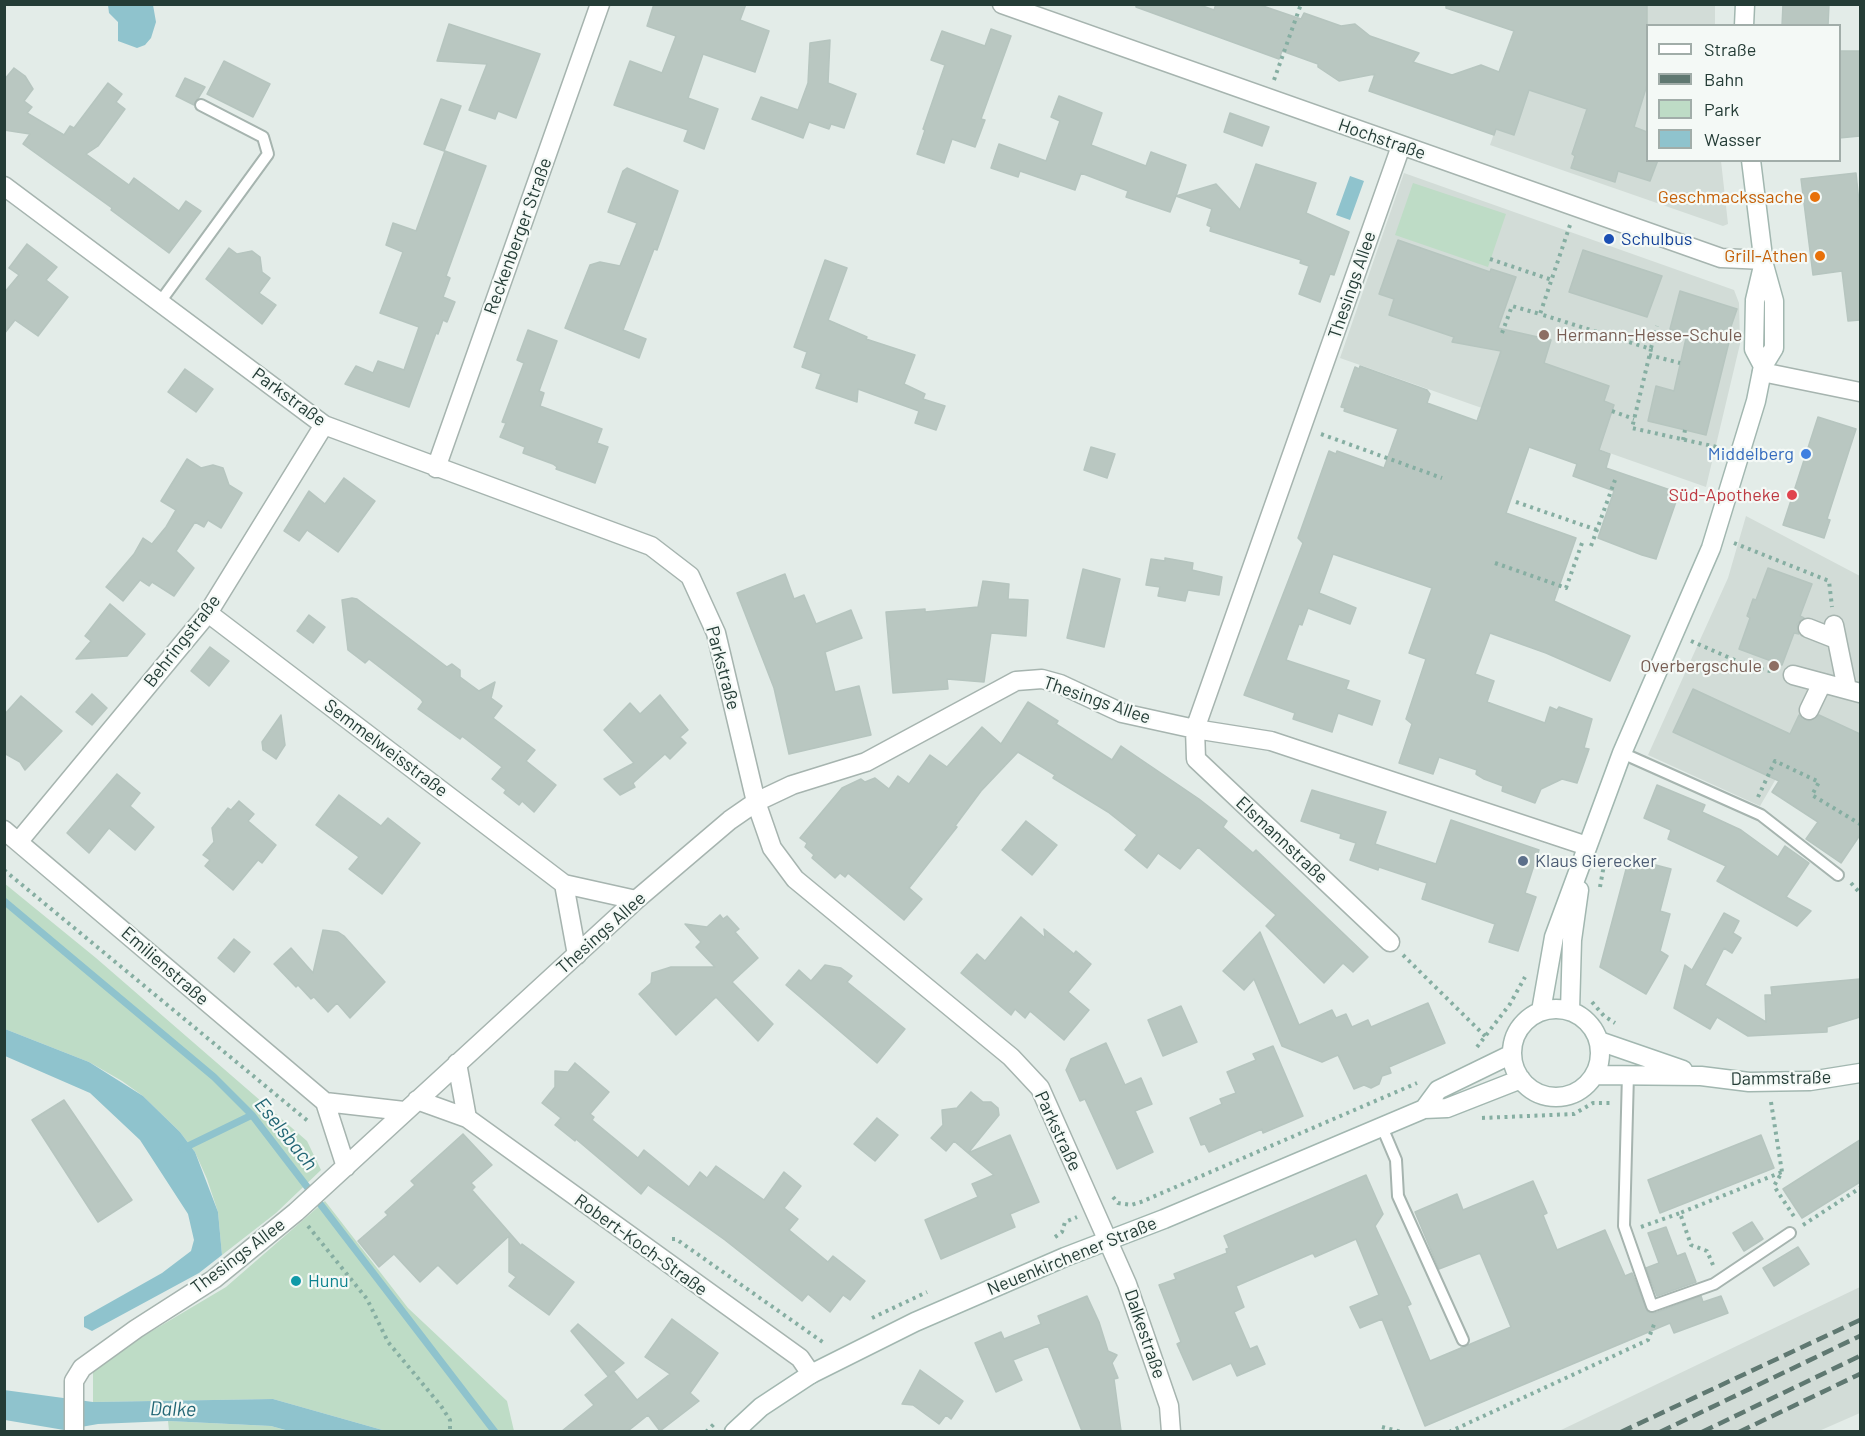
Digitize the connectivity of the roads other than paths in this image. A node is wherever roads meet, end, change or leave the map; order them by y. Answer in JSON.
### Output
{"nodes":[{"id":1,"x":600,"y":4,"type":"edge"},
{"id":2,"x":1002,"y":4,"type":"edge"},
{"id":3,"x":1745,"y":4,"type":"edge"},
{"id":4,"x":1744,"y":24,"type":"edge"},
{"id":5,"x":201,"y":105,"type":"dead end"},
{"id":6,"x":1401,"y":146,"type":"junction"},
{"id":7,"x":1751,"y":162,"type":"edge"},
{"id":8,"x":4,"y":186,"type":"edge"},
{"id":9,"x":1764,"y":262,"type":"junction"},
{"id":10,"x":160,"y":302,"type":"junction"},
{"id":11,"x":1763,"y":369,"type":"junction"},
{"id":12,"x":1860,"y":392,"type":"edge"},
{"id":13,"x":324,"y":425,"type":"junction"},
{"id":14,"x":436,"y":468,"type":"junction"},
{"id":15,"x":208,"y":613,"type":"junction"},
{"id":16,"x":1808,"y":628,"type":"dead end"},
{"id":17,"x":1793,"y":675,"type":"road end"},
{"id":18,"x":1822,"y":683,"type":"junction"},
{"id":19,"x":1854,"y":691,"type":"edge"},
{"id":20,"x":1809,"y":710,"type":"dead end"},
{"id":21,"x":1195,"y":729,"type":"junction"},
{"id":22,"x":1622,"y":753,"type":"junction"},
{"id":23,"x":756,"y":802,"type":"junction"},
{"id":24,"x":12,"y":835,"type":"edge"},
{"id":25,"x":1585,"y":853,"type":"junction"},
{"id":26,"x":1838,"y":875,"type":"dead end"},
{"id":27,"x":564,"y":884,"type":"junction"},
{"id":28,"x":636,"y":900,"type":"junction"},
{"id":29,"x":1390,"y":942,"type":"road end"},
{"id":30,"x":577,"y":955,"type":"junction"},
{"id":31,"x":1541,"y":1011,"type":"junction"},
{"id":32,"x":1570,"y":1011,"type":"junction"},
{"id":33,"x":1599,"y":1041,"type":"junction"},
{"id":34,"x":1512,"y":1054,"type":"junction"},
{"id":35,"x":457,"y":1063,"type":"junction"},
{"id":36,"x":1860,"y":1073,"type":"edge"},
{"id":37,"x":1628,"y":1074,"type":"junction"},
{"id":38,"x":1594,"y":1075,"type":"junction"},
{"id":39,"x":1701,"y":1076,"type":"junction"},
{"id":40,"x":1521,"y":1079,"type":"junction"},
{"id":41,"x":324,"y":1102,"type":"junction"},
{"id":42,"x":410,"y":1106,"type":"junction"},
{"id":43,"x":1424,"y":1108,"type":"junction"},
{"id":44,"x":467,"y":1118,"type":"junction"},
{"id":45,"x":1382,"y":1127,"type":"junction"},
{"id":46,"x":346,"y":1167,"type":"junction"},
{"id":47,"x":1790,"y":1233,"type":"road end"},
{"id":48,"x":1109,"y":1240,"type":"junction"},
{"id":49,"x":1463,"y":1340,"type":"dead end"},
{"id":50,"x":811,"y":1374,"type":"junction"},
{"id":51,"x":74,"y":1430,"type":"edge"},
{"id":52,"x":734,"y":1431,"type":"edge"},
{"id":53,"x":1171,"y":1431,"type":"edge"}],
"edges":[{"from":1,"to":14,"type":"street","name":"Reckenberger Straße"},
{"from":2,"to":6,"type":"street","name":"Hochstraße"},
{"from":3,"to":4,"type":"street"},
{"from":5,"to":10,"type":"lane"},
{"from":6,"to":9,"type":"street","name":"Hochstraße"},
{"from":6,"to":21,"type":"street","name":"Thesings Allee"},
{"from":7,"to":9,"type":"street"},
{"from":8,"to":10,"type":"street","name":"Parkstraße"},
{"from":9,"to":11,"type":"street"},
{"from":10,"to":13,"type":"street","name":"Parkstraße"},
{"from":11,"to":12,"type":"street"},
{"from":11,"to":22,"type":"street"},
{"from":13,"to":14,"type":"street","name":"Parkstraße"},
{"from":13,"to":15,"type":"street","name":"Behringstraße"},
{"from":14,"to":23,"type":"street","name":"Parkstraße"},
{"from":15,"to":24,"type":"street","name":"Behringstraße"},
{"from":15,"to":27,"type":"street","name":"Semmelweisstraße"},
{"from":16,"to":19,"type":"street"},
{"from":17,"to":18,"type":"street"},
{"from":18,"to":19,"type":"street"},
{"from":18,"to":20,"type":"street"},
{"from":21,"to":23,"type":"street","name":"Thesings Allee"},
{"from":21,"to":25,"type":"street","name":"Thesings Allee"},
{"from":21,"to":29,"type":"street","name":"Elsmannstraße"},
{"from":22,"to":25,"type":"street"},
{"from":22,"to":26,"type":"lane"},
{"from":23,"to":28,"type":"street","name":"Thesings Allee"},
{"from":23,"to":48,"type":"street","name":"Parkstraße"},
{"from":24,"to":41,"type":"street","name":"Emilienstraße"},
{"from":25,"to":31,"type":"street"},
{"from":25,"to":32,"type":"street"},
{"from":27,"to":28,"type":"street","name":"Semmelweisstraße"},
{"from":27,"to":30,"type":"street"},
{"from":28,"to":30,"type":"street","name":"Thesings Allee"},
{"from":30,"to":35,"type":"street","name":"Thesings Allee"},
{"from":31,"to":32,"type":"street"},
{"from":31,"to":34,"type":"street"},
{"from":32,"to":33,"type":"street"},
{"from":33,"to":38,"type":"street"},
{"from":33,"to":39,"type":"street","name":"Dammstraße"},
{"from":34,"to":40,"type":"street"},
{"from":34,"to":43,"type":"street","name":"Neuenkirchener Straße"},
{"from":35,"to":42,"type":"street","name":"Thesings Allee"},
{"from":35,"to":44,"type":"street"},
{"from":36,"to":39,"type":"street","name":"Dammstraße"},
{"from":37,"to":38,"type":"street","name":"Dammstraße"},
{"from":37,"to":39,"type":"street","name":"Dammstraße"},
{"from":37,"to":47,"type":"lane"},
{"from":38,"to":40,"type":"street"},
{"from":40,"to":43,"type":"street","name":"Neuenkirchener Straße"},
{"from":41,"to":42,"type":"street"},
{"from":41,"to":46,"type":"street"},
{"from":42,"to":44,"type":"street","name":"Robert-Koch-Straße"},
{"from":42,"to":46,"type":"street","name":"Thesings Allee"},
{"from":43,"to":45,"type":"street","name":"Neuenkirchener Straße"},
{"from":44,"to":50,"type":"street","name":"Robert-Koch-Straße"},
{"from":45,"to":48,"type":"street","name":"Neuenkirchener Straße"},
{"from":45,"to":49,"type":"lane"},
{"from":46,"to":51,"type":"street","name":"Thesings Allee"},
{"from":48,"to":50,"type":"street","name":"Neuenkirchener Straße"},
{"from":48,"to":53,"type":"street","name":"Dalkestraße"},
{"from":50,"to":52,"type":"street","name":"Neuenkirchener Straße"}]}
